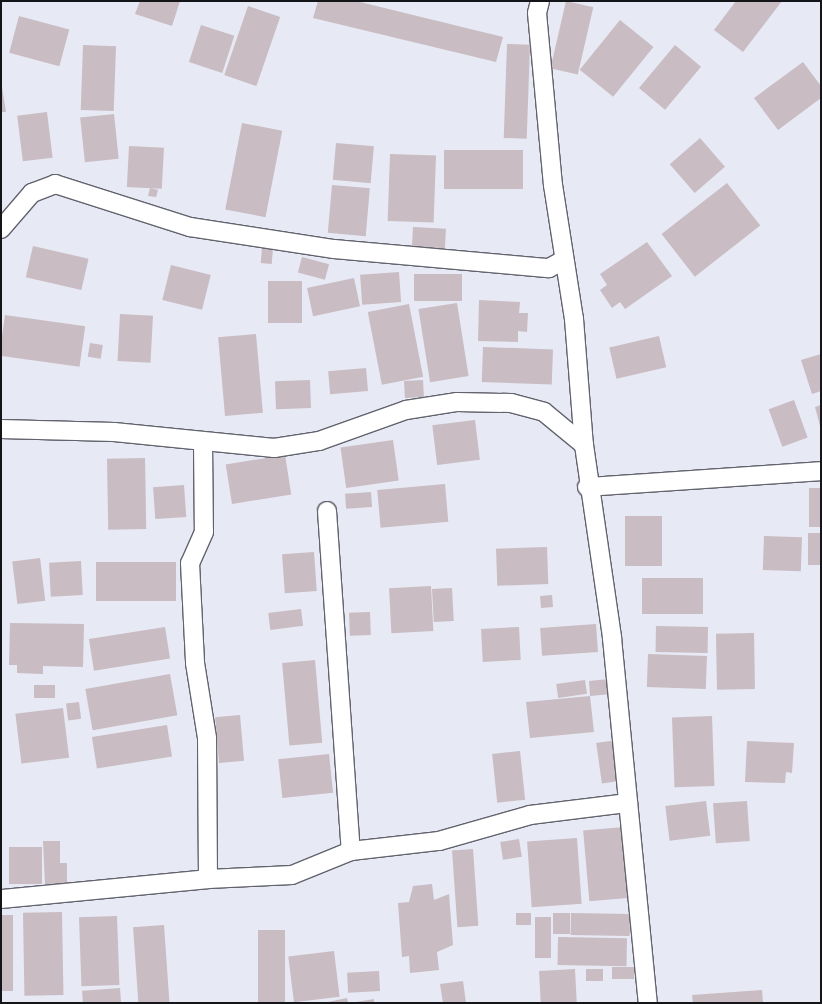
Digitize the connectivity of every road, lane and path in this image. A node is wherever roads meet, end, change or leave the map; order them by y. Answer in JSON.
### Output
{"nodes":[{"id":1,"x":540,"y":1,"type":"edge"},
{"id":2,"x":8,"y":213,"type":"edge"},
{"id":3,"x":1,"y":229,"type":"edge"},
{"id":4,"x":564,"y":260,"type":"junction"},
{"id":5,"x":1,"y":429,"type":"edge"},
{"id":6,"x":203,"y":443,"type":"junction"},
{"id":7,"x":584,"y":445,"type":"junction"},
{"id":8,"x":821,"y":470,"type":"edge"},
{"id":9,"x":587,"y":487,"type":"junction"},
{"id":10,"x":327,"y":512,"type":"dead end"},
{"id":11,"x":628,"y":803,"type":"junction"},
{"id":12,"x":351,"y":851,"type":"junction"},
{"id":13,"x":208,"y":879,"type":"junction"},
{"id":14,"x":1,"y":899,"type":"edge"},
{"id":15,"x":648,"y":1003,"type":"edge"}],
"edges":[{"from":1,"to":4,"type":"street"},
{"from":2,"to":3,"type":"street"},
{"from":2,"to":4,"type":"street"},
{"from":4,"to":7,"type":"street"},
{"from":5,"to":6,"type":"street"},
{"from":6,"to":7,"type":"street"},
{"from":6,"to":13,"type":"street"},
{"from":7,"to":9,"type":"street"},
{"from":8,"to":9,"type":"street"},
{"from":9,"to":11,"type":"street"},
{"from":10,"to":12,"type":"street"},
{"from":11,"to":12,"type":"street"},
{"from":11,"to":15,"type":"street"},
{"from":12,"to":13,"type":"street"},
{"from":13,"to":14,"type":"street"}]}
